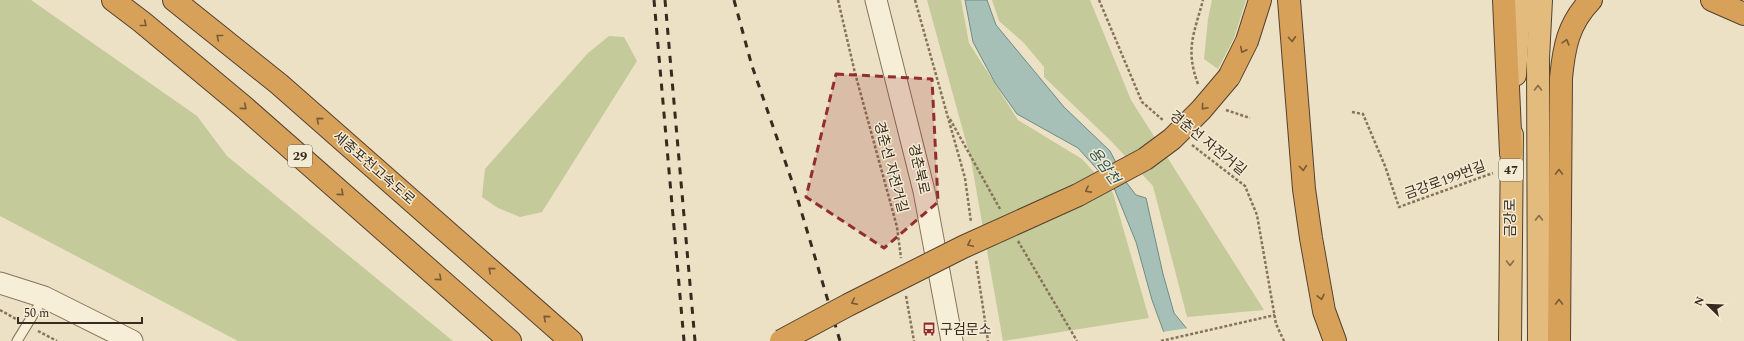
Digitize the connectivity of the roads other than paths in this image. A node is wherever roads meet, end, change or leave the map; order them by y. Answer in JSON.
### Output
{"nodes":[{"id":1,"x":113,"y":0,"type":"edge"},
{"id":2,"x":174,"y":0,"type":"edge"},
{"id":3,"x":876,"y":0,"type":"edge"},
{"id":4,"x":1260,"y":0,"type":"edge"},
{"id":5,"x":1289,"y":0,"type":"edge"},
{"id":6,"x":1504,"y":0,"type":"edge"},
{"id":7,"x":1520,"y":0,"type":"edge"},
{"id":8,"x":1541,"y":0,"type":"edge"},
{"id":9,"x":1591,"y":0,"type":"edge"},
{"id":10,"x":1712,"y":0,"type":"edge"},
{"id":11,"x":1744,"y":14,"type":"edge"},
{"id":12,"x":1511,"y":160,"type":"junction"},
{"id":13,"x":0,"y":268,"type":"edge"},
{"id":14,"x":0,"y":283,"type":"edge"},
{"id":15,"x":44,"y":297,"type":"junction"},
{"id":16,"x":17,"y":341,"type":"edge"},
{"id":17,"x":132,"y":341,"type":"edge"},
{"id":18,"x":510,"y":341,"type":"edge"},
{"id":19,"x":571,"y":341,"type":"edge"},
{"id":20,"x":781,"y":341,"type":"edge"},
{"id":21,"x":952,"y":341,"type":"edge"},
{"id":22,"x":1335,"y":341,"type":"edge"},
{"id":23,"x":1510,"y":341,"type":"edge"},
{"id":24,"x":1539,"y":341,"type":"edge"},
{"id":25,"x":1559,"y":341,"type":"edge"}],
"edges":[{"from":1,"to":18,"type":"highway","number":"29","one_way":true},
{"from":19,"to":2,"type":"highway","name":"세종포천고속도로","one_way":true},
{"from":3,"to":21,"type":"street","name":"경춘북로"},
{"from":4,"to":20,"type":"highway","one_way":true,"bridge":true},
{"from":5,"to":22,"type":"highway","one_way":true},
{"from":6,"to":12,"type":"highway"},
{"from":7,"to":12,"type":"highway","name":"금강로","number":"47"},
{"from":24,"to":8,"type":"highway","name":"금강로","number":"47","one_way":true},
{"from":25,"to":9,"type":"highway","one_way":true},
{"from":10,"to":11,"type":"highway"},
{"from":12,"to":23,"type":"highway","name":"금강로","number":"47","one_way":true},
{"from":13,"to":15,"type":"street"},
{"from":14,"to":15,"type":"street"},
{"from":15,"to":16,"type":"lane"},
{"from":15,"to":17,"type":"street"}]}
